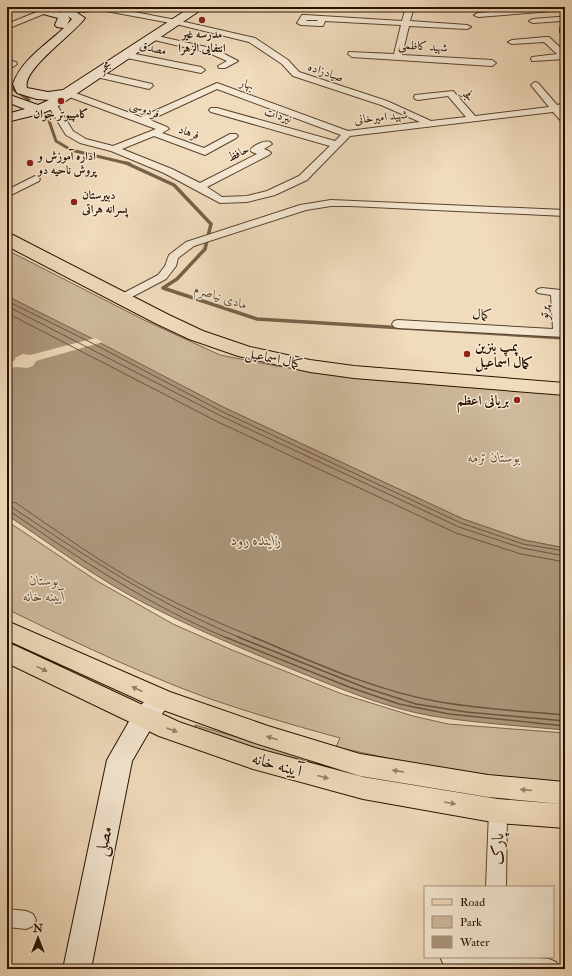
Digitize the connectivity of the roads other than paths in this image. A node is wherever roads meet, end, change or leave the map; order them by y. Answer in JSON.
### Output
{"nodes":[{"id":1,"x":29,"y":7,"type":"edge"},
{"id":2,"x":199,"y":7,"type":"edge"},
{"id":3,"x":410,"y":7,"type":"edge"},
{"id":4,"x":485,"y":7,"type":"edge"},
{"id":5,"x":563,"y":8,"type":"edge"},
{"id":6,"x":63,"y":9,"type":"edge"},
{"id":7,"x":529,"y":9,"type":"edge"},
{"id":8,"x":47,"y":12,"type":"junction"},
{"id":9,"x":493,"y":14,"type":"junction"},
{"id":10,"x":478,"y":15,"type":"dead end"},
{"id":11,"x":558,"y":19,"type":"dead end"},
{"id":12,"x":176,"y":22,"type":"junction"},
{"id":13,"x":405,"y":23,"type":"junction"},
{"id":14,"x":320,"y":24,"type":"dead end"},
{"id":15,"x":7,"y":27,"type":"edge"},
{"id":16,"x":468,"y":27,"type":"dead end"},
{"id":17,"x":153,"y":37,"type":"junction"},
{"id":18,"x":512,"y":42,"type":"dead end"},
{"id":19,"x":352,"y":54,"type":"dead end"},
{"id":20,"x":125,"y":55,"type":"junction"},
{"id":21,"x":565,"y":56,"type":"edge"},
{"id":22,"x":397,"y":57,"type":"junction"},
{"id":23,"x":535,"y":58,"type":"dead end"},
{"id":24,"x":10,"y":63,"type":"edge"},
{"id":25,"x":492,"y":63,"type":"dead end"},
{"id":26,"x":222,"y":66,"type":"dead end"},
{"id":27,"x":201,"y":70,"type":"dead end"},
{"id":28,"x":7,"y":74,"type":"edge"},
{"id":29,"x":95,"y":74,"type":"junction"},
{"id":30,"x":534,"y":85,"type":"dead end"},
{"id":31,"x":149,"y":86,"type":"dead end"},
{"id":32,"x":67,"y":92,"type":"junction"},
{"id":33,"x":418,"y":97,"type":"dead end"},
{"id":34,"x":7,"y":98,"type":"edge"},
{"id":35,"x":52,"y":104,"type":"junction"},
{"id":36,"x":565,"y":106,"type":"edge"},
{"id":37,"x":555,"y":109,"type":"junction"},
{"id":38,"x":38,"y":110,"type":"junction"},
{"id":39,"x":214,"y":110,"type":"dead end"},
{"id":40,"x":7,"y":118,"type":"edge"},
{"id":41,"x":473,"y":119,"type":"junction"},
{"id":42,"x":565,"y":120,"type":"edge"},
{"id":43,"x":141,"y":121,"type":"junction"},
{"id":44,"x":429,"y":124,"type":"junction"},
{"id":45,"x":156,"y":134,"type":"junction"},
{"id":46,"x":347,"y":134,"type":"junction"},
{"id":47,"x":233,"y":136,"type":"dead end"},
{"id":48,"x":267,"y":144,"type":"dead end"},
{"id":49,"x":336,"y":144,"type":"junction"},
{"id":50,"x":114,"y":149,"type":"junction"},
{"id":51,"x":36,"y":179,"type":"dead end"},
{"id":52,"x":200,"y":187,"type":"junction"},
{"id":53,"x":7,"y":194,"type":"edge"},
{"id":54,"x":565,"y":213,"type":"edge"},
{"id":55,"x":7,"y":239,"type":"edge"},
{"id":56,"x":542,"y":291,"type":"dead end"},
{"id":57,"x":561,"y":292,"type":"edge"},
{"id":58,"x":122,"y":298,"type":"junction"},
{"id":59,"x":398,"y":324,"type":"dead end"},
{"id":60,"x":563,"y":336,"type":"edge"},
{"id":61,"x":527,"y":340,"type":"dead end"},
{"id":62,"x":565,"y":389,"type":"edge"},
{"id":63,"x":7,"y":630,"type":"edge"},
{"id":64,"x":7,"y":652,"type":"edge"},
{"id":65,"x":152,"y":709,"type":"junction"},
{"id":66,"x":565,"y":793,"type":"edge"},
{"id":67,"x":498,"y":811,"type":"junction"},
{"id":68,"x":565,"y":816,"type":"edge"},
{"id":69,"x":496,"y":886,"type":"edge"},
{"id":70,"x":7,"y":918,"type":"edge"},
{"id":71,"x":26,"y":920,"type":"dead end"},
{"id":72,"x":451,"y":958,"type":"dead end"},
{"id":73,"x":495,"y":960,"type":"edge"},
{"id":74,"x":548,"y":968,"type":"edge"},
{"id":75,"x":77,"y":969,"type":"edge"}],
"edges":[{"from":1,"to":8,"type":"street"},
{"from":2,"to":12,"type":"street","name":"مجمر"},
{"from":3,"to":13,"type":"street"},
{"from":4,"to":9,"type":"street"},
{"from":5,"to":7,"type":"street"},
{"from":6,"to":12,"type":"street","name":"صیادزاده"},
{"from":6,"to":32,"type":"street"},
{"from":7,"to":9,"type":"street"},
{"from":7,"to":11,"type":"street"},
{"from":8,"to":15,"type":"street"},
{"from":8,"to":24,"type":"street"},
{"from":9,"to":10,"type":"street"},
{"from":12,"to":17,"type":"street","name":"مجمر"},
{"from":12,"to":44,"type":"street","name":"صیادزاده"},
{"from":13,"to":14,"type":"street"},
{"from":13,"to":16,"type":"street"},
{"from":13,"to":22,"type":"street"},
{"from":17,"to":20,"type":"street","name":"مجمر"},
{"from":17,"to":26,"type":"street"},
{"from":18,"to":21,"type":"street"},
{"from":19,"to":22,"type":"street","name":"شهید کاظمی"},
{"from":20,"to":27,"type":"street","name":"مصدق"},
{"from":20,"to":29,"type":"street","name":"مجمر"},
{"from":21,"to":23,"type":"street"},
{"from":22,"to":25,"type":"street","name":"شهید کاظمی"},
{"from":24,"to":28,"type":"street"},
{"from":29,"to":31,"type":"street"},
{"from":29,"to":32,"type":"street","name":"مجمر"},
{"from":30,"to":37,"type":"street"},
{"from":32,"to":35,"type":"street","name":"مجمر"},
{"from":32,"to":43,"type":"street","name":"فردوسی"},
{"from":33,"to":41,"type":"street","name":"فجر"},
{"from":34,"to":38,"type":"street"},
{"from":35,"to":38,"type":"street","name":"مجمر"},
{"from":35,"to":50,"type":"street"},
{"from":36,"to":37,"type":"street","name":"شهید امیرخانی"},
{"from":37,"to":41,"type":"street","name":"شهید امیرخانی"},
{"from":37,"to":42,"type":"street"},
{"from":38,"to":40,"type":"street","name":"مجمر"},
{"from":39,"to":49,"type":"street","name":"نیردات"},
{"from":41,"to":44,"type":"street","name":"شهید امیرخانی"},
{"from":43,"to":45,"type":"street","name":"فردوسی"},
{"from":43,"to":46,"type":"street","name":"بهار"},
{"from":44,"to":46,"type":"street","name":"شهید امیرخانی"},
{"from":45,"to":47,"type":"street","name":"فرهاد"},
{"from":45,"to":50,"type":"street","name":"فردوسی"},
{"from":46,"to":49,"type":"street","name":"شهید امیرخانی"},
{"from":48,"to":52,"type":"street","name":"حافظ"},
{"from":49,"to":52,"type":"street","name":"شهید امیرخانی"},
{"from":50,"to":52,"type":"street"},
{"from":51,"to":53,"type":"street"},
{"from":54,"to":58,"type":"street"},
{"from":55,"to":58,"type":"main road","name":"کمال اسماعیل"},
{"from":56,"to":57,"type":"street","name":"پرتو"},
{"from":57,"to":60,"type":"street","name":"پرتو"},
{"from":58,"to":62,"type":"main road","name":"کمال اسماعیل"},
{"from":59,"to":60,"type":"street","name":"کمال"},
{"from":60,"to":61,"type":"street"},
{"from":65,"to":63,"type":"main road","name":"آیینه خانه","one_way":true},
{"from":64,"to":65,"type":"main road","name":"آیینه خانه","one_way":true},
{"from":66,"to":65,"type":"main road","name":"آیینه خانه","one_way":true},
{"from":65,"to":67,"type":"main road","name":"آیینه خانه","one_way":true},
{"from":65,"to":75,"type":"street","name":"مصلی"},
{"from":67,"to":68,"type":"main road","name":"آیینه خانه"},
{"from":67,"to":69,"type":"street","name":"پارک"},
{"from":70,"to":71,"type":"street"},
{"from":72,"to":73,"type":"street"},
{"from":73,"to":74,"type":"street"}]}
